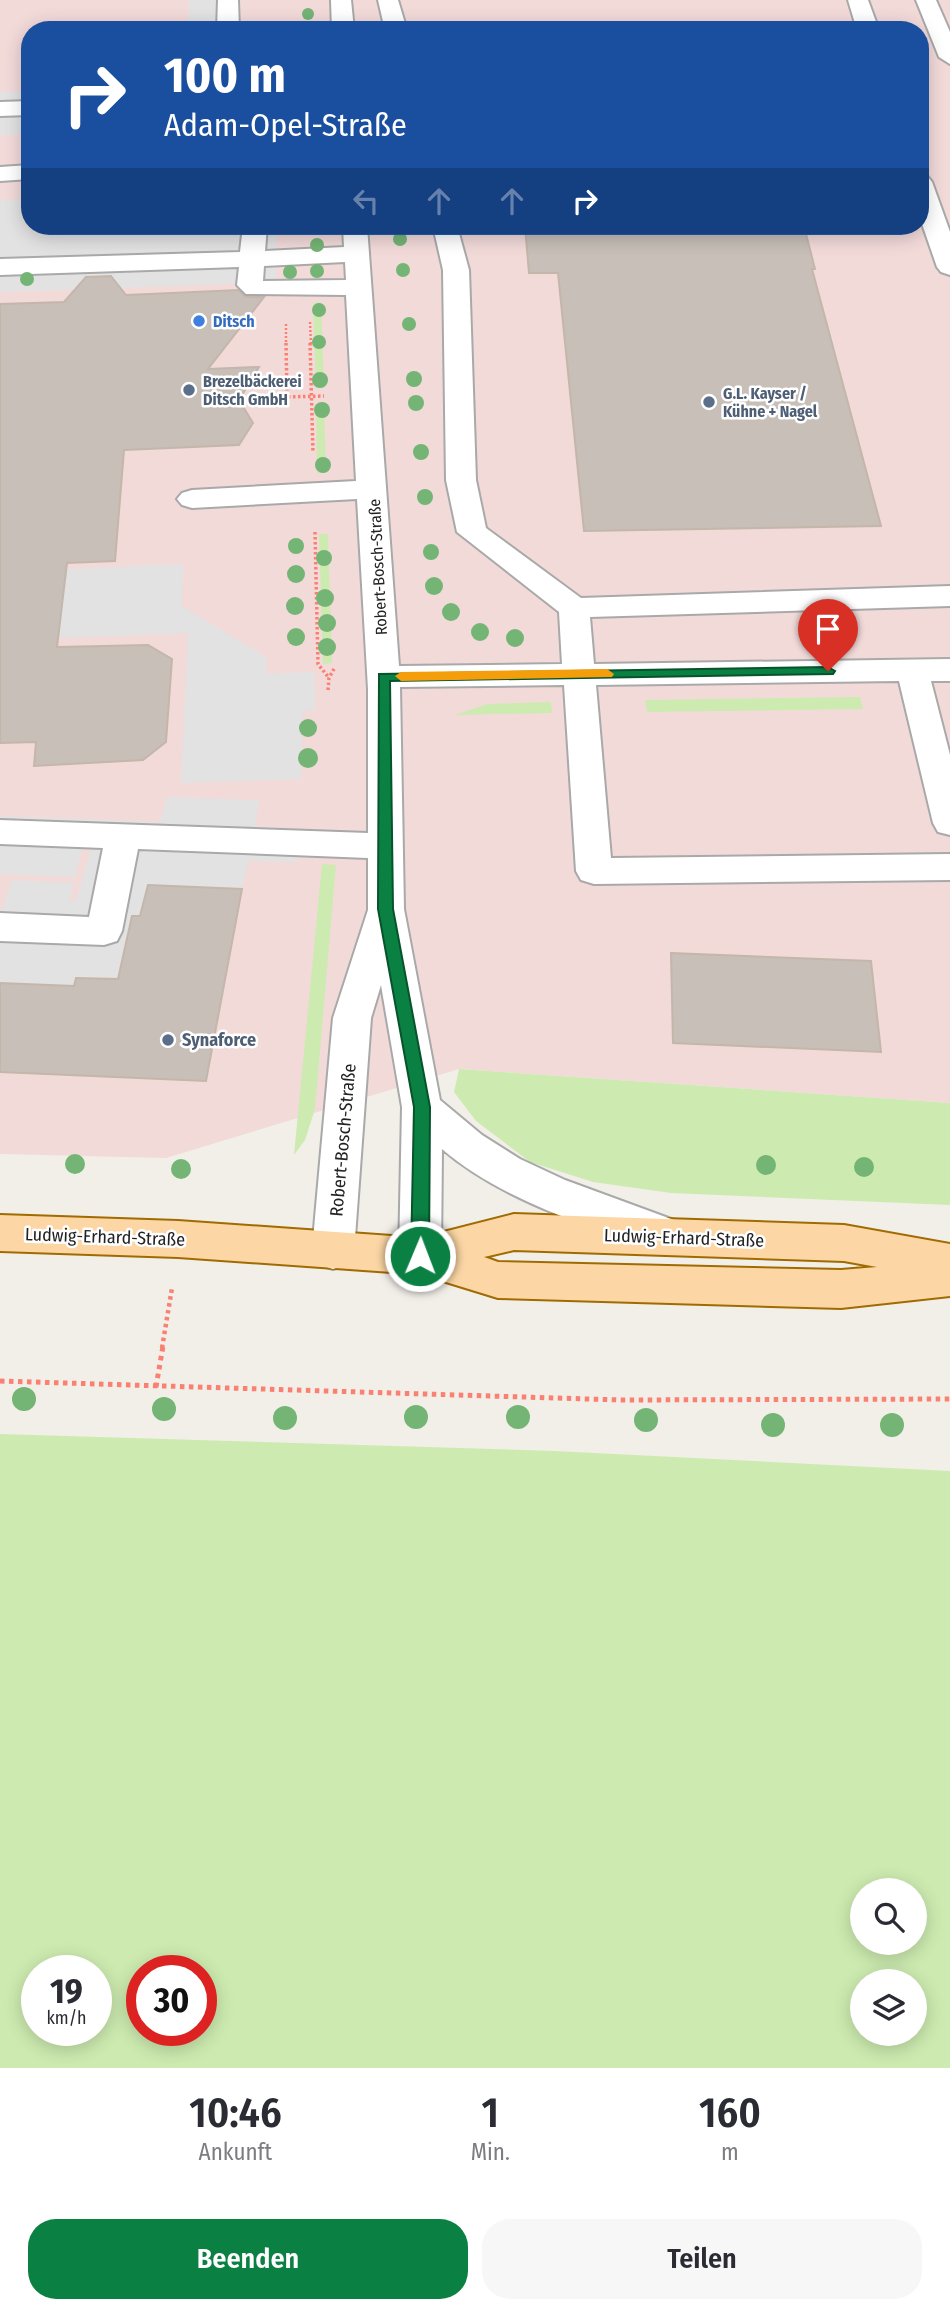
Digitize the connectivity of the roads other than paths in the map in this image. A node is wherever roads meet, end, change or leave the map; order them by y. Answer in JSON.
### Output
{"nodes":[{"id":1,"x":228,"y":0,"type":"edge"},
{"id":2,"x":341,"y":0,"type":"edge"},
{"id":3,"x":388,"y":0,"type":"edge"},
{"id":4,"x":858,"y":0,"type":"edge"},
{"id":5,"x":926,"y":0,"type":"edge"},
{"id":6,"x":228,"y":21,"type":"edge"},
{"id":7,"x":342,"y":21,"type":"edge"},
{"id":8,"x":394,"y":21,"type":"edge"},
{"id":9,"x":865,"y":21,"type":"edge"},
{"id":10,"x":950,"y":57,"type":"edge"},
{"id":11,"x":21,"y":108,"type":"edge"},
{"id":12,"x":0,"y":109,"type":"edge"},
{"id":13,"x":21,"y":173,"type":"edge"},
{"id":14,"x":0,"y":174,"type":"edge"},
{"id":15,"x":929,"y":208,"type":"edge"},
{"id":16,"x":254,"y":235,"type":"edge"},
{"id":17,"x":447,"y":235,"type":"edge"},
{"id":18,"x":356,"y":240,"type":"edge"},
{"id":19,"x":252,"y":259,"type":"junction"},
{"id":20,"x":0,"y":267,"type":"edge"},
{"id":21,"x":950,"y":267,"type":"edge"},
{"id":22,"x":359,"y":287,"type":"junction"},
{"id":23,"x":373,"y":489,"type":"junction"},
{"id":24,"x":192,"y":499,"type":"dead end"},
{"id":25,"x":950,"y":596,"type":"edge"},
{"id":26,"x":574,"y":608,"type":"junction"},
{"id":27,"x":912,"y":670,"type":"junction"},
{"id":28,"x":950,"y":670,"type":"edge"},
{"id":29,"x":577,"y":674,"type":"junction"},
{"id":30,"x":383,"y":677,"type":"junction"},
{"id":31,"x":950,"y":823,"type":"edge"},
{"id":32,"x":0,"y":832,"type":"edge"},
{"id":33,"x":123,"y":836,"type":"junction"},
{"id":34,"x":386,"y":846,"type":"junction"},
{"id":35,"x":950,"y":867,"type":"edge"},
{"id":36,"x":386,"y":909,"type":"junction"},
{"id":37,"x":0,"y":927,"type":"edge"},
{"id":38,"x":422,"y":1107,"type":"junction"},
{"id":39,"x":0,"y":1233,"type":"edge"},
{"id":40,"x":672,"y":1238,"type":"junction"},
{"id":41,"x":333,"y":1251,"type":"junction"},
{"id":42,"x":420,"y":1256,"type":"junction"},
{"id":43,"x":950,"y":1262,"type":"edge"},
{"id":44,"x":950,"y":1278,"type":"edge"}],
"edges":[{"from":1,"to":6,"type":"street"},
{"from":2,"to":7,"type":"street"},
{"from":3,"to":8,"type":"street"},
{"from":4,"to":9,"type":"street"},
{"from":5,"to":10,"type":"street"},
{"from":11,"to":12,"type":"street"},
{"from":13,"to":14,"type":"street"},
{"from":15,"to":21,"type":"street"},
{"from":16,"to":19,"type":"street"},
{"from":17,"to":26,"type":"street"},
{"from":18,"to":19,"type":"street"},
{"from":18,"to":22,"type":"street","name":"Robert-Bosch-Straße"},
{"from":19,"to":20,"type":"street"},
{"from":19,"to":22,"type":"street"},
{"from":22,"to":23,"type":"street","name":"Robert-Bosch-Straße"},
{"from":23,"to":24,"type":"street"},
{"from":23,"to":30,"type":"street","name":"Robert-Bosch-Straße"},
{"from":25,"to":26,"type":"street"},
{"from":26,"to":29,"type":"street"},
{"from":27,"to":28,"type":"street"},
{"from":27,"to":29,"type":"street"},
{"from":27,"to":31,"type":"street"},
{"from":29,"to":30,"type":"street"},
{"from":29,"to":35,"type":"street"},
{"from":30,"to":34,"type":"street","name":"Robert-Bosch-Straße"},
{"from":32,"to":33,"type":"street"},
{"from":33,"to":34,"type":"street"},
{"from":33,"to":37,"type":"street"},
{"from":34,"to":36,"type":"street","name":"Robert-Bosch-Straße"},
{"from":36,"to":38,"type":"street","name":"Robert-Bosch-Straße"},
{"from":36,"to":41,"type":"street","name":"Robert-Bosch-Straße"},
{"from":38,"to":40,"type":"street"},
{"from":38,"to":42,"type":"street","name":"Robert-Bosch-Straße"},
{"from":39,"to":41,"type":"main road","name":"Ludwig-Erhard-Straße"},
{"from":40,"to":42,"type":"main road","name":"Ludwig-Erhard-Straße"},
{"from":40,"to":43,"type":"main road","name":"Ludwig-Erhard-Straße"},
{"from":41,"to":42,"type":"main road","name":"Ludwig-Erhard-Straße"},
{"from":42,"to":44,"type":"main road","name":"Ludwig-Erhard-Straße"}]}
